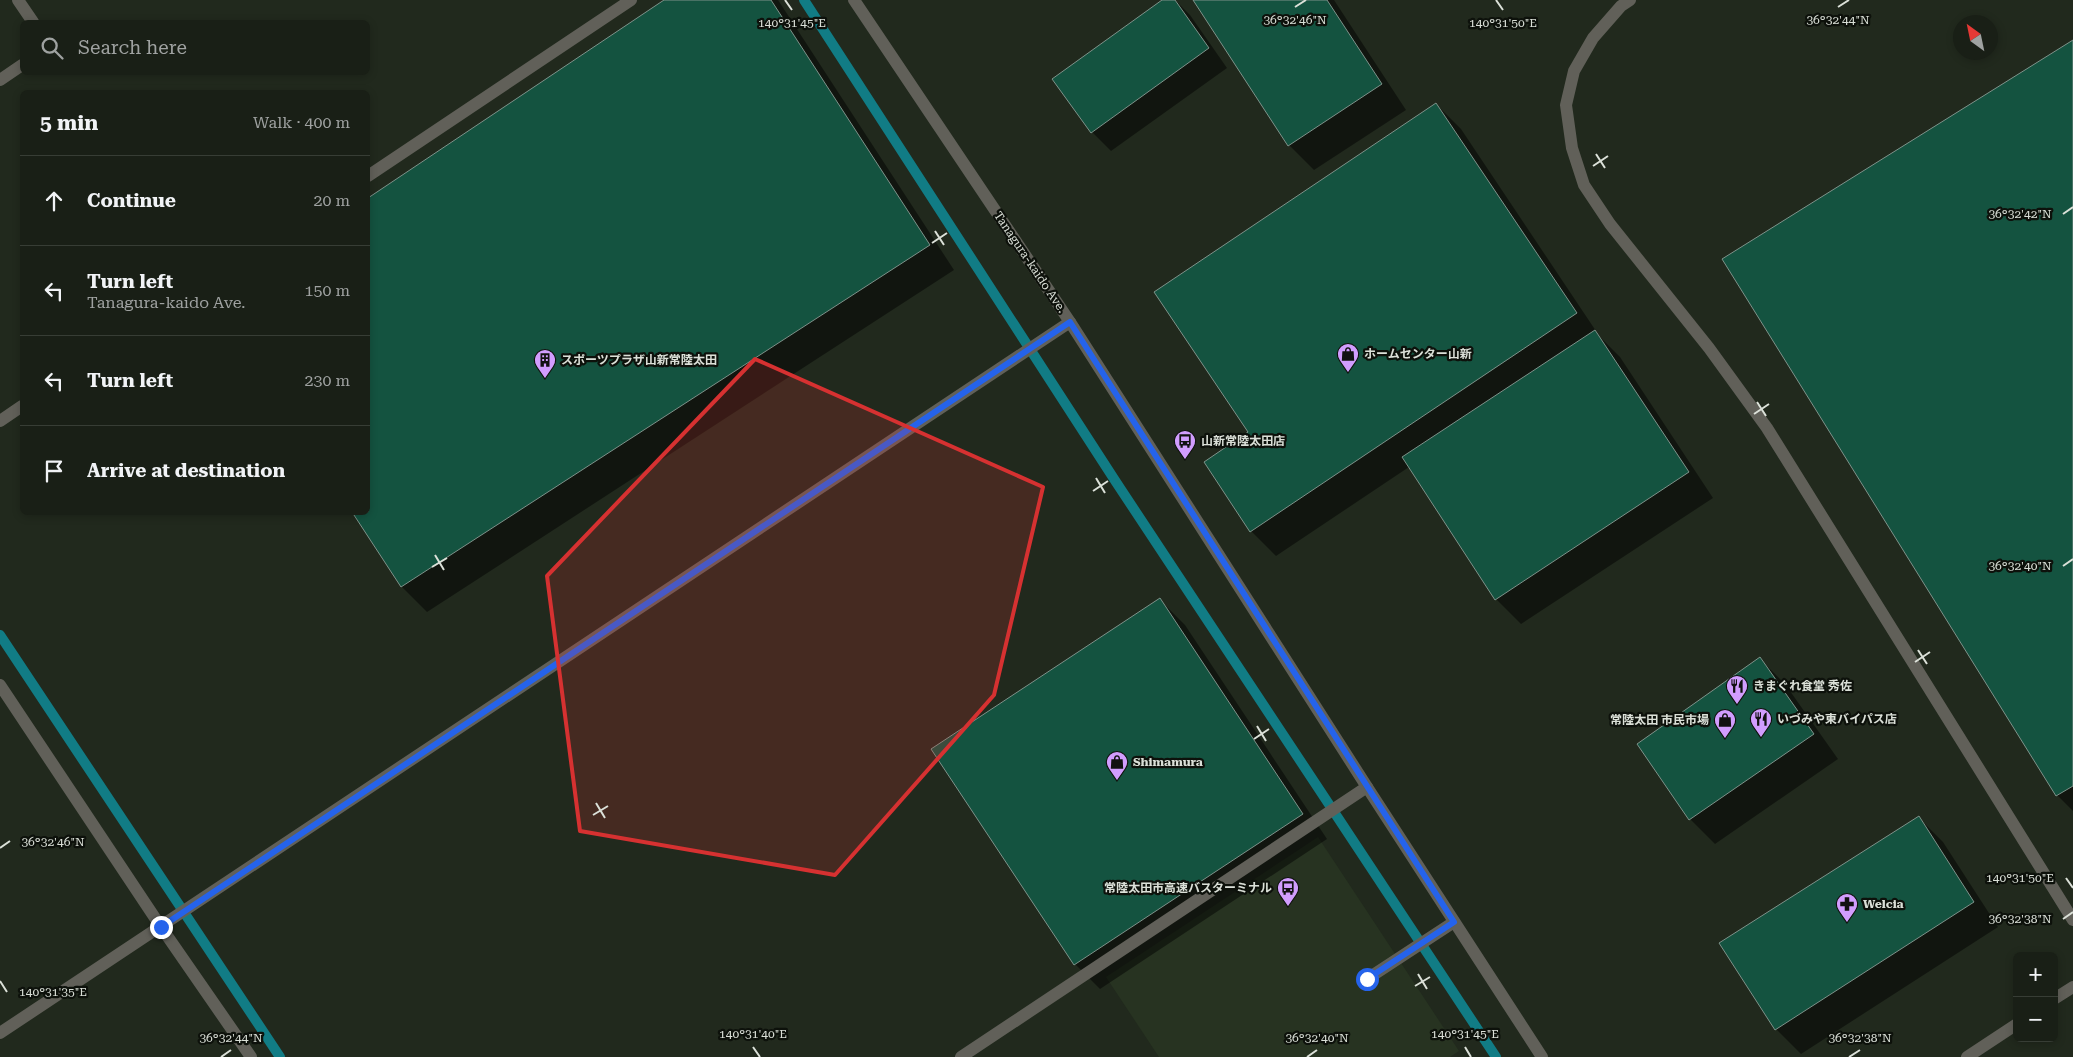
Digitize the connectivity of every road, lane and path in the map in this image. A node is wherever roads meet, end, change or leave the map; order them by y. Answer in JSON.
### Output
{"nodes":[{"id":1,"x":18,"y":0,"type":"edge"},
{"id":2,"x":631,"y":0,"type":"edge"},
{"id":3,"x":854,"y":0,"type":"edge"},
{"id":4,"x":1630,"y":0,"type":"edge"},
{"id":5,"x":32,"y":20,"type":"edge"},
{"id":6,"x":20,"y":66,"type":"edge"},
{"id":7,"x":0,"y":80,"type":"edge"},
{"id":8,"x":370,"y":175,"type":"edge"},
{"id":9,"x":1070,"y":322,"type":"junction"},
{"id":10,"x":20,"y":407,"type":"edge"},
{"id":11,"x":0,"y":421,"type":"edge"},
{"id":12,"x":0,"y":685,"type":"edge"},
{"id":13,"x":1367,"y":787,"type":"junction"},
{"id":14,"x":2073,"y":920,"type":"edge"},
{"id":15,"x":1454,"y":922,"type":"junction"},
{"id":16,"x":161,"y":927,"type":"junction"},
{"id":17,"x":1367,"y":979,"type":"dead end"},
{"id":18,"x":2073,"y":987,"type":"edge"},
{"id":19,"x":2057,"y":997,"type":"edge"},
{"id":20,"x":2013,"y":1027,"type":"edge"},
{"id":21,"x":0,"y":1033,"type":"edge"},
{"id":22,"x":251,"y":1057,"type":"edge"},
{"id":23,"x":960,"y":1057,"type":"edge"},
{"id":24,"x":1542,"y":1057,"type":"edge"},
{"id":25,"x":1967,"y":1057,"type":"edge"}],
"edges":[{"from":1,"to":5,"type":"street"},
{"from":2,"to":8,"type":"street"},
{"from":3,"to":9,"type":"street","name":"Tanagura-kaido Ave."},
{"from":4,"to":14,"type":"street"},
{"from":6,"to":7,"type":"street"},
{"from":9,"to":13,"type":"street","name":"Tanagura-kaido Ave."},
{"from":9,"to":16,"type":"street"},
{"from":10,"to":11,"type":"street"},
{"from":12,"to":16,"type":"street"},
{"from":13,"to":15,"type":"street","name":"Tanagura-kaido Ave."},
{"from":13,"to":23,"type":"street"},
{"from":15,"to":17,"type":"street"},
{"from":15,"to":24,"type":"street","name":"Tanagura-kaido Ave."},
{"from":16,"to":21,"type":"street"},
{"from":16,"to":22,"type":"street"},
{"from":18,"to":19,"type":"street"},
{"from":20,"to":25,"type":"street"}]}
